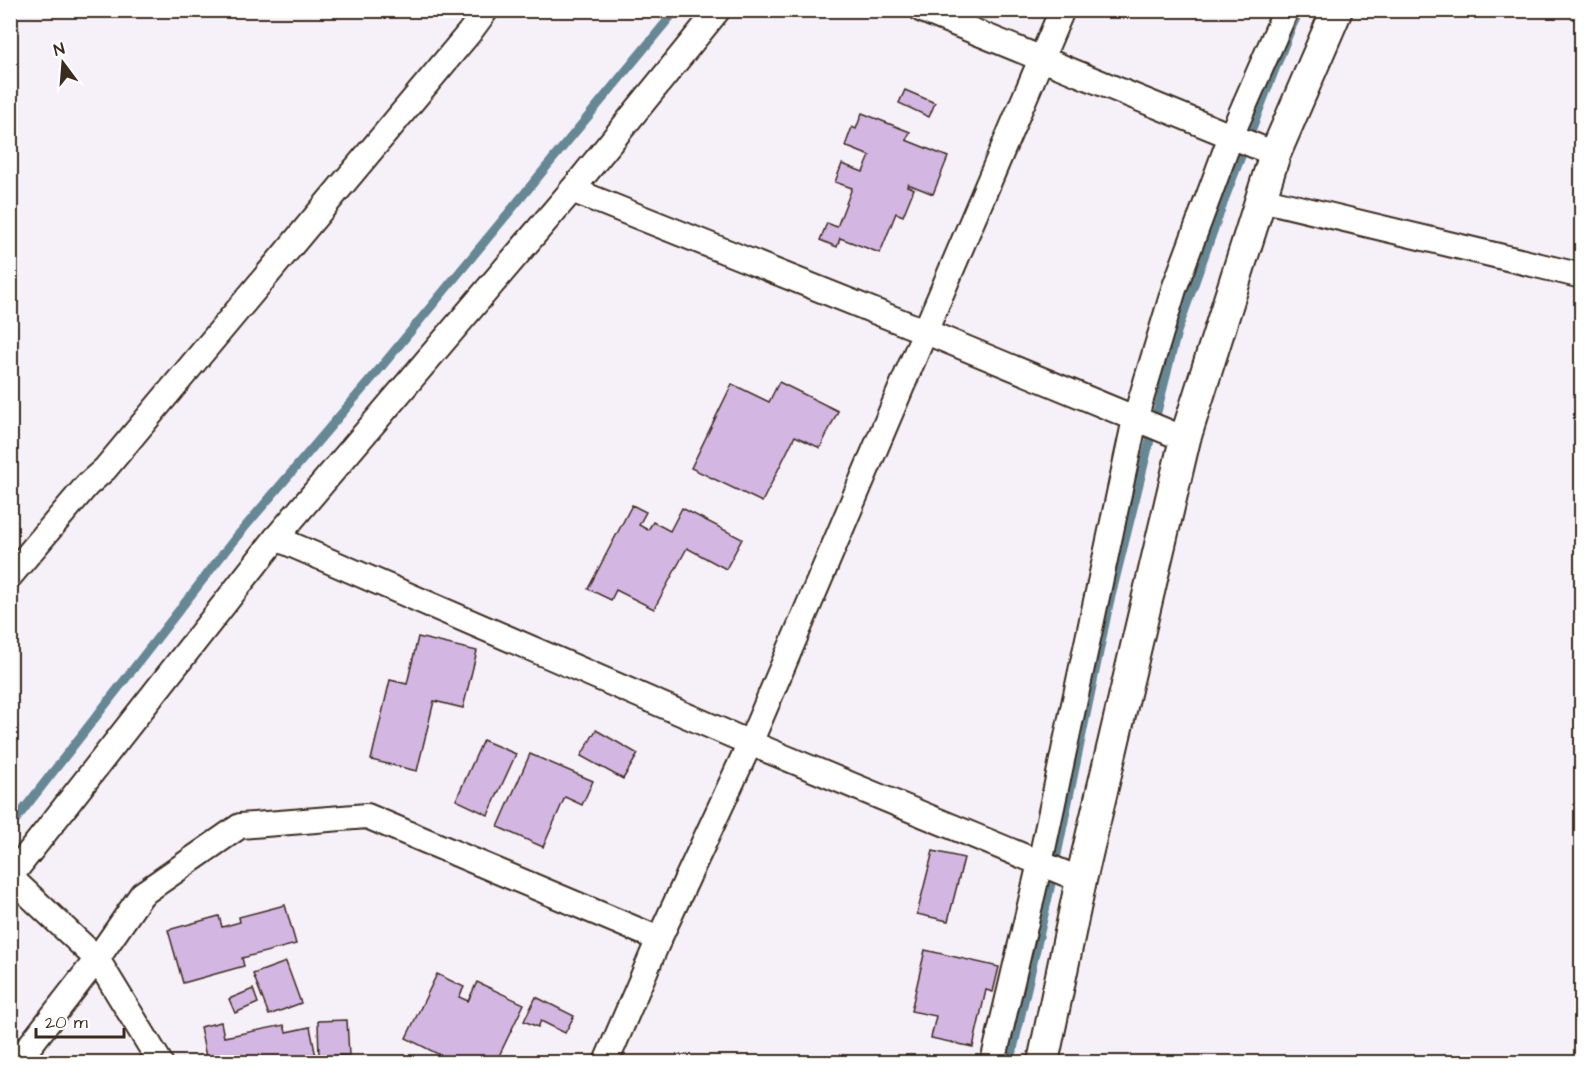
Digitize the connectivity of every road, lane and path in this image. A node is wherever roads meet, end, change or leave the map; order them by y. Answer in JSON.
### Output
{"nodes":[{"id":1,"x":486,"y":10,"type":"edge"},
{"id":2,"x":718,"y":10,"type":"edge"},
{"id":3,"x":922,"y":10,"type":"edge"},
{"id":4,"x":1062,"y":10,"type":"edge"},
{"id":5,"x":1286,"y":10,"type":"edge"},
{"id":6,"x":1337,"y":10,"type":"edge"},
{"id":7,"x":1041,"y":58,"type":"junction"},
{"id":8,"x":1231,"y":136,"type":"junction"},
{"id":9,"x":1275,"y":154,"type":"junction"},
{"id":10,"x":572,"y":190,"type":"junction"},
{"id":11,"x":1261,"y":199,"type":"junction"},
{"id":12,"x":1581,"y":276,"type":"edge"},
{"id":13,"x":924,"y":331,"type":"junction"},
{"id":14,"x":1135,"y":419,"type":"junction"},
{"id":15,"x":1185,"y":440,"type":"junction"},
{"id":16,"x":276,"y":538,"type":"junction"},
{"id":17,"x":10,"y":576,"type":"edge"},
{"id":18,"x":750,"y":743,"type":"junction"},
{"id":19,"x":1040,"y":863,"type":"junction"},
{"id":20,"x":10,"y":877,"type":"edge"},
{"id":21,"x":1081,"y":880,"type":"junction"},
{"id":22,"x":659,"y":939,"type":"junction"},
{"id":23,"x":97,"y":959,"type":"junction"},
{"id":24,"x":17,"y":1062,"type":"edge"},
{"id":25,"x":160,"y":1062,"type":"edge"},
{"id":26,"x":606,"y":1062,"type":"edge"},
{"id":27,"x":993,"y":1062,"type":"edge"},
{"id":28,"x":1043,"y":1062,"type":"edge"}],
"edges":[{"from":1,"to":17,"type":"street"},
{"from":2,"to":10,"type":"street"},
{"from":3,"to":7,"type":"street"},
{"from":4,"to":7,"type":"street"},
{"from":5,"to":8,"type":"street"},
{"from":6,"to":9,"type":"street"},
{"from":7,"to":8,"type":"street"},
{"from":7,"to":13,"type":"street"},
{"from":8,"to":9,"type":"street"},
{"from":8,"to":14,"type":"street"},
{"from":9,"to":11,"type":"street"},
{"from":10,"to":13,"type":"street"},
{"from":10,"to":16,"type":"street"},
{"from":11,"to":12,"type":"street"},
{"from":11,"to":15,"type":"street"},
{"from":13,"to":14,"type":"street"},
{"from":13,"to":18,"type":"street"},
{"from":14,"to":15,"type":"street"},
{"from":14,"to":19,"type":"street"},
{"from":15,"to":21,"type":"street"},
{"from":16,"to":18,"type":"street"},
{"from":16,"to":20,"type":"street"},
{"from":18,"to":19,"type":"street"},
{"from":18,"to":22,"type":"street"},
{"from":19,"to":21,"type":"street"},
{"from":19,"to":27,"type":"street"},
{"from":20,"to":23,"type":"street"},
{"from":21,"to":28,"type":"street"},
{"from":22,"to":23,"type":"street"},
{"from":22,"to":26,"type":"street"},
{"from":23,"to":24,"type":"street"},
{"from":23,"to":25,"type":"street"}]}
